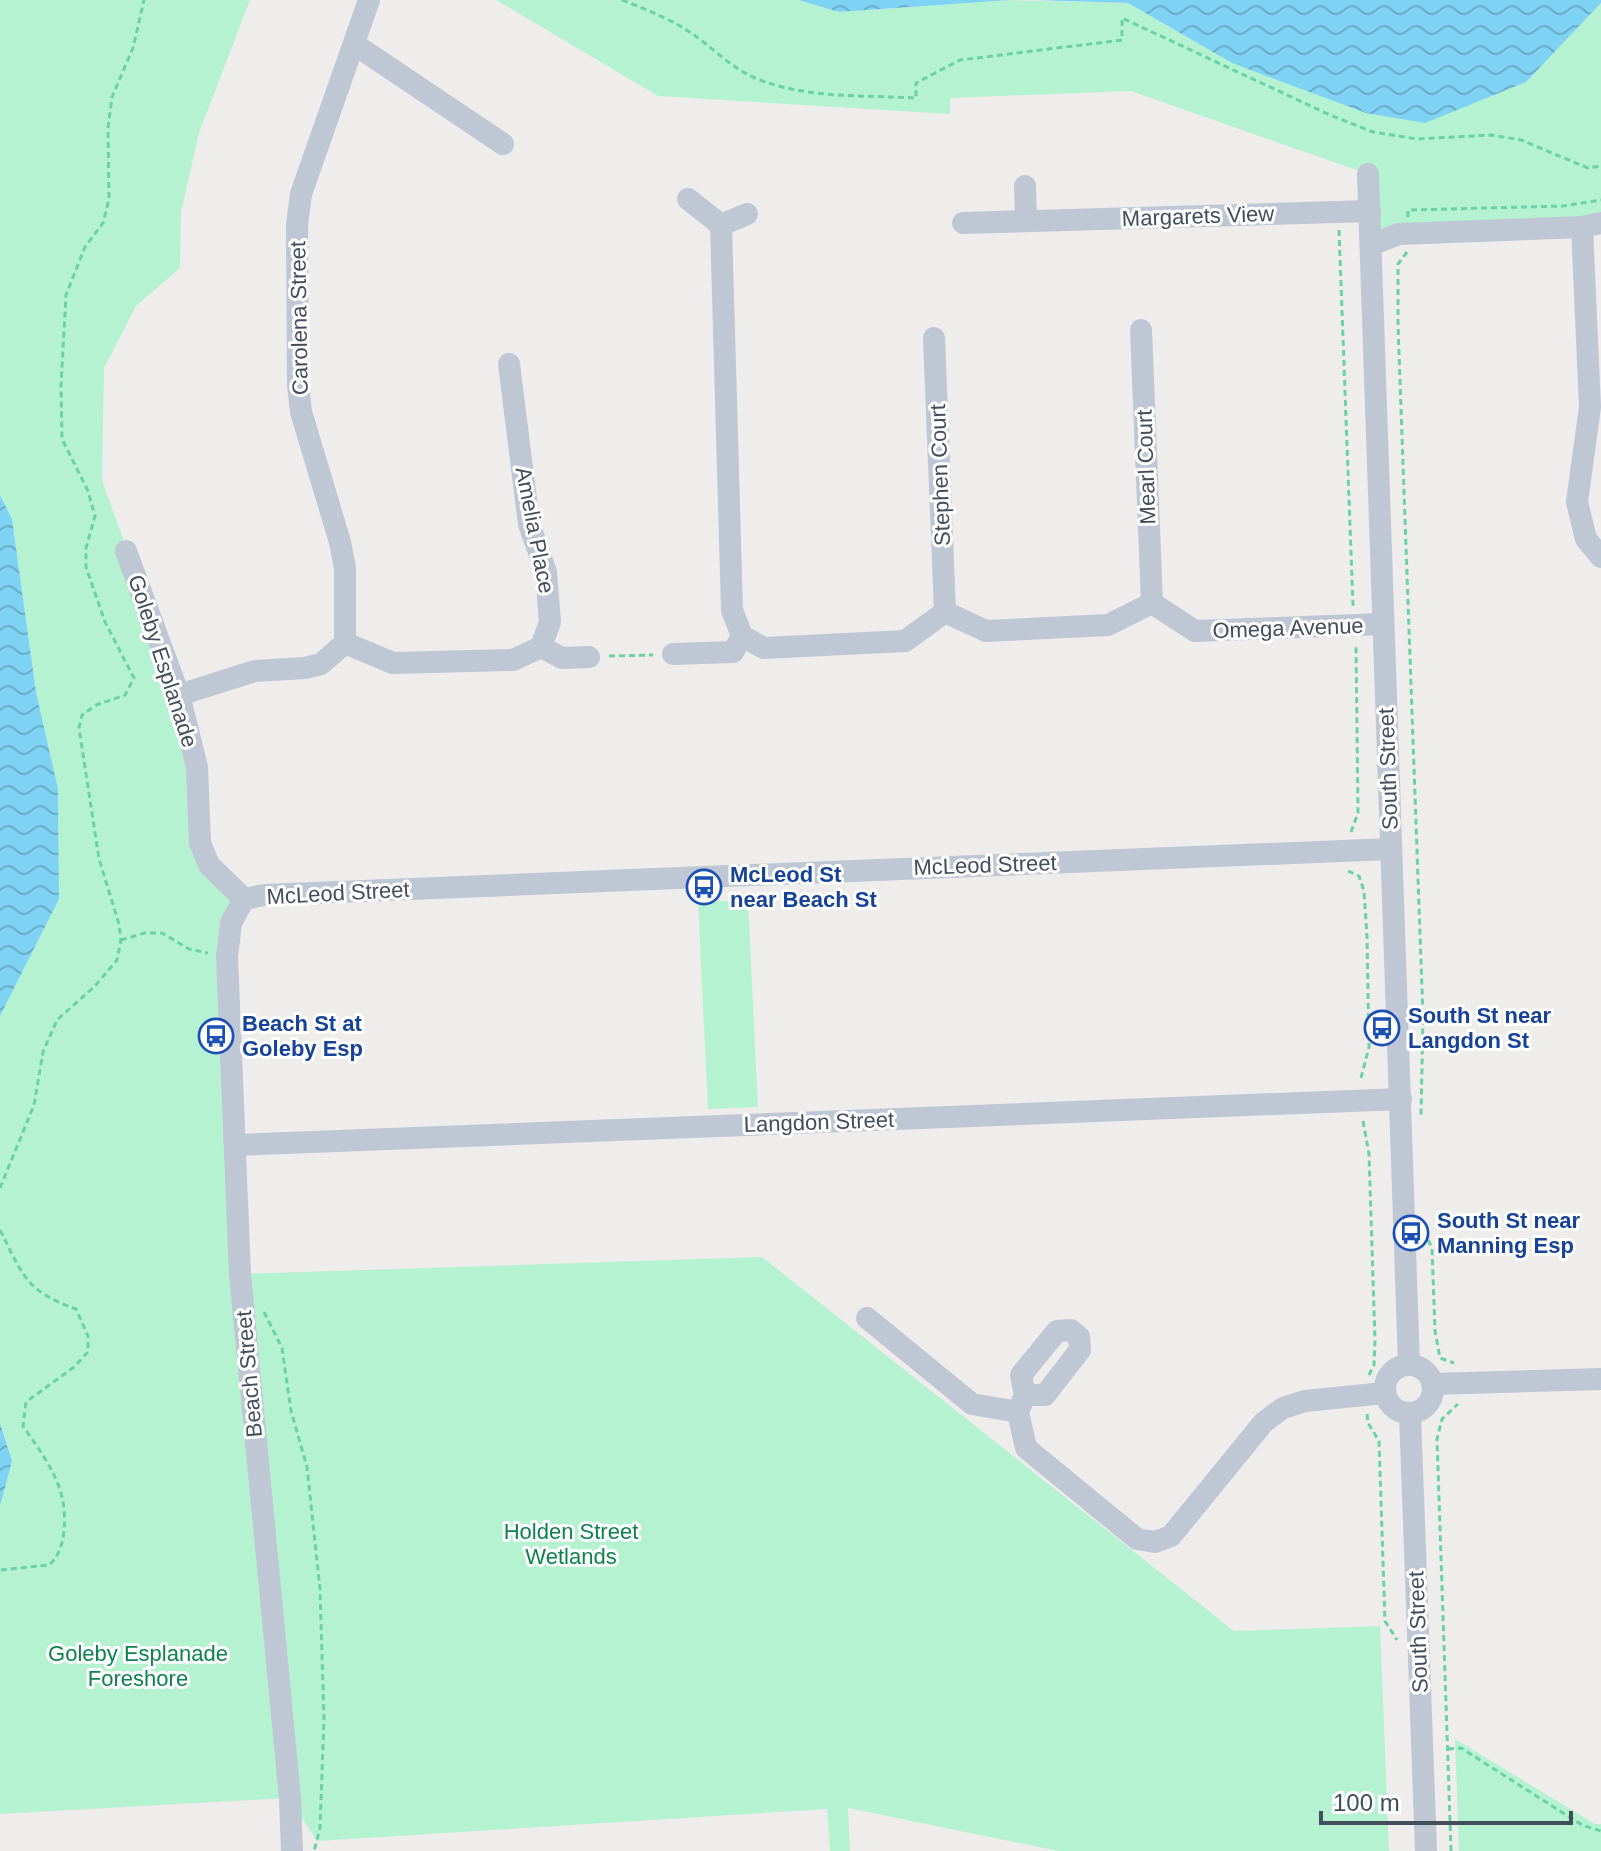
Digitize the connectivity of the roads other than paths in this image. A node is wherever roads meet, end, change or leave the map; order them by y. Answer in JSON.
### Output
{"nodes":[{"id":1,"x":369,"y":0,"type":"edge"},
{"id":2,"x":354,"y":44,"type":"junction"},
{"id":3,"x":503,"y":144,"type":"dead end"},
{"id":4,"x":1368,"y":174,"type":"dead end"},
{"id":5,"x":1025,"y":186,"type":"dead end"},
{"id":6,"x":688,"y":199,"type":"dead end"},
{"id":7,"x":1370,"y":211,"type":"junction"},
{"id":8,"x":747,"y":214,"type":"dead end"},
{"id":9,"x":1026,"y":221,"type":"junction"},
{"id":10,"x":963,"y":223,"type":"dead end"},
{"id":11,"x":721,"y":225,"type":"junction"},
{"id":12,"x":1592,"y":225,"type":"edge"},
{"id":13,"x":1371,"y":245,"type":"junction"},
{"id":14,"x":1141,"y":330,"type":"dead end"},
{"id":15,"x":934,"y":338,"type":"dead end"},
{"id":16,"x":509,"y":364,"type":"dead end"},
{"id":17,"x":1595,"y":407,"type":"edge"},
{"id":18,"x":126,"y":551,"type":"dead end"},
{"id":19,"x":1601,"y":557,"type":"edge"},
{"id":20,"x":1152,"y":603,"type":"junction"},
{"id":21,"x":945,"y":612,"type":"junction"},
{"id":22,"x":1383,"y":624,"type":"junction"},
{"id":23,"x":742,"y":636,"type":"junction"},
{"id":24,"x":345,"y":643,"type":"junction"},
{"id":25,"x":541,"y":647,"type":"junction"},
{"id":26,"x":673,"y":654,"type":"road end"},
{"id":27,"x":589,"y":657,"type":"road end"},
{"id":28,"x":179,"y":695,"type":"junction"},
{"id":29,"x":1391,"y":849,"type":"junction"},
{"id":30,"x":244,"y":899,"type":"junction"},
{"id":31,"x":1401,"y":1099,"type":"junction"},
{"id":32,"x":237,"y":1145,"type":"junction"},
{"id":33,"x":867,"y":1318,"type":"dead end"},
{"id":34,"x":1409,"y":1365,"type":"junction"},
{"id":35,"x":1601,"y":1379,"type":"edge"},
{"id":36,"x":1432,"y":1384,"type":"junction"},
{"id":37,"x":1374,"y":1394,"type":"junction"},
{"id":38,"x":1410,"y":1414,"type":"junction"},
{"id":39,"x":292,"y":1851,"type":"edge"},
{"id":40,"x":1426,"y":1851,"type":"edge"}],
"edges":[{"from":1,"to":2,"type":"street","name":"Carolena Street"},
{"from":2,"to":3,"type":"street"},
{"from":2,"to":24,"type":"street","name":"Carolena Street"},
{"from":4,"to":7,"type":"street","name":"South Street"},
{"from":5,"to":9,"type":"street"},
{"from":6,"to":11,"type":"street"},
{"from":7,"to":9,"type":"street","name":"Margarets View"},
{"from":7,"to":13,"type":"street","name":"South Street"},
{"from":8,"to":11,"type":"street"},
{"from":9,"to":10,"type":"street","name":"Margarets View"},
{"from":11,"to":23,"type":"street"},
{"from":12,"to":13,"type":"street"},
{"from":12,"to":17,"type":"street"},
{"from":13,"to":22,"type":"street","name":"South Street"},
{"from":14,"to":20,"type":"street","name":"Mearl Court"},
{"from":15,"to":21,"type":"street","name":"Stephen Court"},
{"from":16,"to":25,"type":"street","name":"Amelia Place"},
{"from":17,"to":19,"type":"street"},
{"from":18,"to":28,"type":"street","name":"Goleby Esplanade"},
{"from":20,"to":21,"type":"street"},
{"from":20,"to":22,"type":"street","name":"Omega Avenue"},
{"from":21,"to":23,"type":"street"},
{"from":22,"to":29,"type":"street","name":"South Street"},
{"from":23,"to":26,"type":"street"},
{"from":24,"to":25,"type":"street"},
{"from":24,"to":28,"type":"street"},
{"from":25,"to":27,"type":"street"},
{"from":28,"to":30,"type":"street","name":"Goleby Esplanade"},
{"from":29,"to":30,"type":"street","name":"McLeod Street"},
{"from":29,"to":31,"type":"street","name":"South Street"},
{"from":30,"to":32,"type":"street","name":"Beach Street"},
{"from":31,"to":32,"type":"street","name":"Langdon Street"},
{"from":31,"to":34,"type":"street","name":"South Street"},
{"from":32,"to":39,"type":"street","name":"Beach Street"},
{"from":33,"to":37,"type":"street"},
{"from":34,"to":36,"type":"street"},
{"from":34,"to":37,"type":"street"},
{"from":35,"to":36,"type":"street"},
{"from":36,"to":38,"type":"street"},
{"from":37,"to":38,"type":"street"},
{"from":38,"to":40,"type":"street","name":"South Street"}]}
